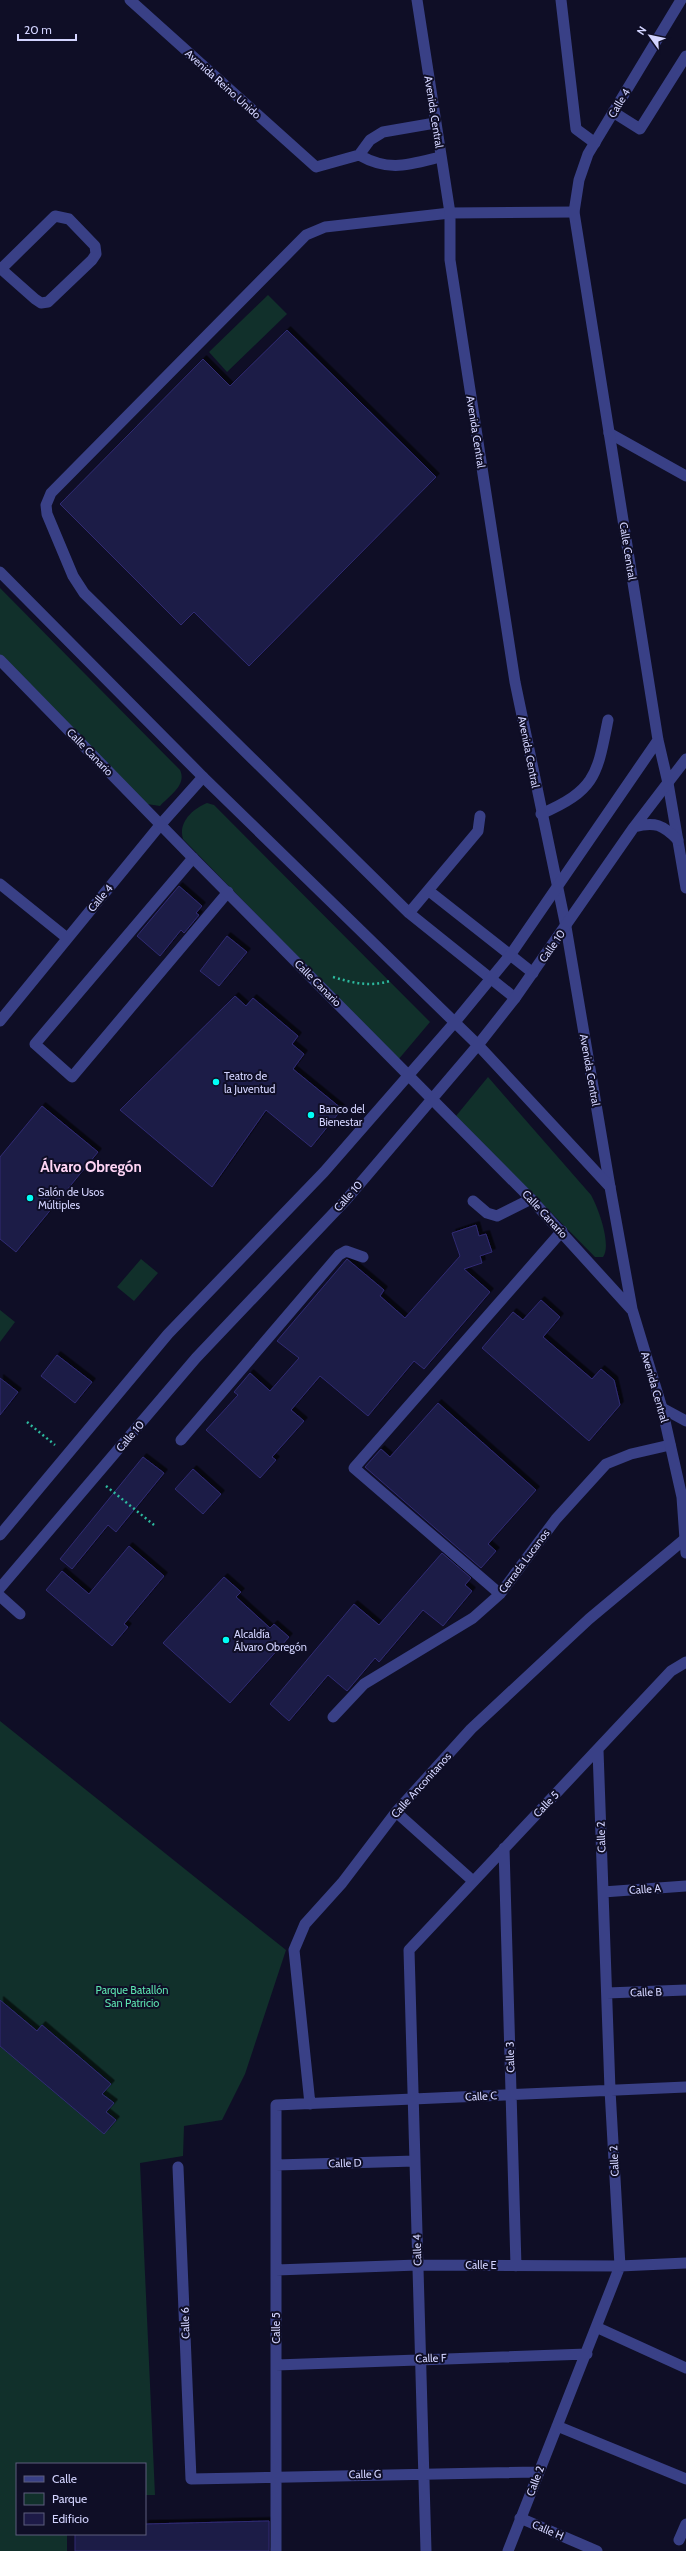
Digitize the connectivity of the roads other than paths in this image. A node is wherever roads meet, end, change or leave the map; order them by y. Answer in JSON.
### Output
{"nodes":[{"id":1,"x":130,"y":0,"type":"edge"},
{"id":2,"x":561,"y":0,"type":"edge"},
{"id":3,"x":681,"y":0,"type":"edge"},
{"id":4,"x":416,"y":1,"type":"edge"},
{"id":5,"x":686,"y":56,"type":"edge"},
{"id":6,"x":613,"y":112,"type":"junction"},
{"id":7,"x":435,"y":123,"type":"junction"},
{"id":8,"x":595,"y":143,"type":"junction"},
{"id":9,"x":359,"y":155,"type":"junction"},
{"id":10,"x":440,"y":156,"type":"junction"},
{"id":11,"x":574,"y":212,"type":"junction"},
{"id":12,"x":450,"y":213,"type":"junction"},
{"id":13,"x":1,"y":268,"type":"edge"},
{"id":14,"x":609,"y":433,"type":"junction"},
{"id":15,"x":686,"y":476,"type":"edge"},
{"id":16,"x":0,"y":572,"type":"edge"},
{"id":17,"x":0,"y":660,"type":"edge"},
{"id":18,"x":608,"y":720,"type":"dead end"},
{"id":19,"x":658,"y":740,"type":"junction"},
{"id":20,"x":686,"y":759,"type":"edge"},
{"id":21,"x":203,"y":776,"type":"junction"},
{"id":22,"x":668,"y":783,"type":"junction"},
{"id":23,"x":542,"y":814,"type":"junction"},
{"id":24,"x":480,"y":816,"type":"dead end"},
{"id":25,"x":161,"y":824,"type":"junction"},
{"id":26,"x":634,"y":828,"type":"junction"},
{"id":27,"x":678,"y":840,"type":"junction"},
{"id":28,"x":192,"y":858,"type":"junction"},
{"id":29,"x":0,"y":884,"type":"edge"},
{"id":30,"x":557,"y":888,"type":"junction"},
{"id":31,"x":686,"y":888,"type":"edge"},
{"id":32,"x":429,"y":891,"type":"junction"},
{"id":33,"x":228,"y":892,"type":"junction"},
{"id":34,"x":409,"y":913,"type":"junction"},
{"id":35,"x":566,"y":927,"type":"junction"},
{"id":36,"x":67,"y":938,"type":"junction"},
{"id":37,"x":510,"y":954,"type":"junction"},
{"id":38,"x":534,"y":973,"type":"junction"},
{"id":39,"x":490,"y":979,"type":"junction"},
{"id":40,"x":515,"y":998,"type":"junction"},
{"id":41,"x":0,"y":1021,"type":"edge"},
{"id":42,"x":455,"y":1022,"type":"junction"},
{"id":43,"x":478,"y":1045,"type":"junction"},
{"id":44,"x":409,"y":1076,"type":"junction"},
{"id":45,"x":433,"y":1099,"type":"junction"},
{"id":46,"x":610,"y":1187,"type":"junction"},
{"id":47,"x":531,"y":1199,"type":"junction"},
{"id":48,"x":473,"y":1201,"type":"dead end"},
{"id":49,"x":562,"y":1232,"type":"junction"},
{"id":50,"x":363,"y":1257,"type":"dead end"},
{"id":51,"x":632,"y":1309,"type":"junction"},
{"id":52,"x":662,"y":1408,"type":"junction"},
{"id":53,"x":686,"y":1421,"type":"edge"},
{"id":54,"x":181,"y":1440,"type":"dead end"},
{"id":55,"x":670,"y":1445,"type":"junction"},
{"id":56,"x":684,"y":1501,"type":"edge"},
{"id":57,"x":0,"y":1535,"type":"edge"},
{"id":58,"x":685,"y":1538,"type":"edge"},
{"id":59,"x":686,"y":1553,"type":"edge"},
{"id":60,"x":0,"y":1588,"type":"edge"},
{"id":61,"x":500,"y":1594,"type":"junction"},
{"id":62,"x":0,"y":1596,"type":"edge"},
{"id":63,"x":20,"y":1614,"type":"dead end"},
{"id":64,"x":686,"y":1662,"type":"edge"},
{"id":65,"x":333,"y":1717,"type":"dead end"},
{"id":66,"x":598,"y":1750,"type":"junction"},
{"id":67,"x":396,"y":1812,"type":"junction"},
{"id":68,"x":504,"y":1848,"type":"junction"},
{"id":69,"x":473,"y":1881,"type":"junction"},
{"id":70,"x":686,"y":1886,"type":"edge"},
{"id":71,"x":603,"y":1892,"type":"junction"},
{"id":72,"x":409,"y":1950,"type":"joint"},
{"id":73,"x":686,"y":1990,"type":"edge"},
{"id":74,"x":607,"y":1993,"type":"junction"},
{"id":75,"x":686,"y":2087,"type":"edge"},
{"id":76,"x":610,"y":2090,"type":"junction"},
{"id":77,"x":511,"y":2095,"type":"junction"},
{"id":78,"x":413,"y":2099,"type":"junction"},
{"id":79,"x":310,"y":2104,"type":"junction"},
{"id":80,"x":276,"y":2105,"type":"joint"},
{"id":81,"x":415,"y":2161,"type":"junction"},
{"id":82,"x":276,"y":2165,"type":"junction"},
{"id":83,"x":178,"y":2167,"type":"dead end"},
{"id":84,"x":686,"y":2263,"type":"edge"},
{"id":85,"x":418,"y":2265,"type":"junction"},
{"id":86,"x":516,"y":2266,"type":"junction"},
{"id":87,"x":620,"y":2266,"type":"junction"},
{"id":88,"x":276,"y":2270,"type":"junction"},
{"id":89,"x":596,"y":2327,"type":"junction"},
{"id":90,"x":587,"y":2354,"type":"junction"},
{"id":91,"x":420,"y":2358,"type":"junction"},
{"id":92,"x":276,"y":2365,"type":"junction"},
{"id":93,"x":686,"y":2368,"type":"edge"},
{"id":94,"x":557,"y":2426,"type":"junction"},
{"id":95,"x":538,"y":2472,"type":"junction"},
{"id":96,"x":424,"y":2473,"type":"junction"},
{"id":97,"x":276,"y":2476,"type":"junction"},
{"id":98,"x":191,"y":2479,"type":"joint"},
{"id":99,"x":686,"y":2479,"type":"edge"},
{"id":100,"x":520,"y":2518,"type":"junction"},
{"id":101,"x":686,"y":2524,"type":"edge"},
{"id":102,"x":679,"y":2540,"type":"dead end"},
{"id":103,"x":276,"y":2551,"type":"edge"},
{"id":104,"x":426,"y":2551,"type":"edge"},
{"id":105,"x":508,"y":2551,"type":"edge"},
{"id":106,"x":597,"y":2551,"type":"edge"}],
"edges":[{"from":1,"to":9,"type":"street","name":"Avenida Reino Unido"},
{"from":2,"to":8,"type":"street"},
{"from":3,"to":6,"type":"street","name":"Calle 4"},
{"from":4,"to":7,"type":"street","name":"Avenida Central"},
{"from":5,"to":6,"type":"street"},
{"from":6,"to":8,"type":"street","name":"Calle 4"},
{"from":7,"to":9,"type":"street"},
{"from":7,"to":10,"type":"street","name":"Avenida Central"},
{"from":8,"to":11,"type":"street","name":"Calle 4"},
{"from":9,"to":10,"type":"street"},
{"from":10,"to":12,"type":"street","name":"Avenida Central"},
{"from":11,"to":12,"type":"street"},
{"from":11,"to":14,"type":"street","name":"Calle Central"},
{"from":12,"to":23,"type":"street","name":"Avenida Central"},
{"from":12,"to":34,"type":"street"},
{"from":13,"to":13,"type":"street"},
{"from":14,"to":15,"type":"street"},
{"from":14,"to":19,"type":"street","name":"Calle Central"},
{"from":16,"to":21,"type":"street"},
{"from":17,"to":25,"type":"street","name":"Calle Canario"},
{"from":18,"to":23,"type":"street"},
{"from":19,"to":22,"type":"street","name":"Calle Central"},
{"from":19,"to":30,"type":"street"},
{"from":20,"to":22,"type":"street","name":"Calle 10"},
{"from":21,"to":25,"type":"street","name":"Calle 4"},
{"from":21,"to":42,"type":"street"},
{"from":22,"to":26,"type":"street","name":"Calle 10"},
{"from":22,"to":27,"type":"street","name":"Calle Central"},
{"from":23,"to":30,"type":"street","name":"Avenida Central"},
{"from":24,"to":32,"type":"street"},
{"from":25,"to":28,"type":"street","name":"Calle Canario"},
{"from":25,"to":36,"type":"street","name":"Calle 4"},
{"from":26,"to":27,"type":"street"},
{"from":26,"to":35,"type":"street","name":"Calle 10"},
{"from":27,"to":31,"type":"street","name":"Calle Central"},
{"from":28,"to":33,"type":"street","name":"Calle Canario"},
{"from":28,"to":33,"type":"street"},
{"from":29,"to":36,"type":"street"},
{"from":30,"to":35,"type":"street","name":"Avenida Central"},
{"from":30,"to":37,"type":"street"},
{"from":32,"to":34,"type":"street"},
{"from":32,"to":37,"type":"street"},
{"from":33,"to":44,"type":"street","name":"Calle Canario"},
{"from":34,"to":39,"type":"street"},
{"from":35,"to":38,"type":"street","name":"Calle 10"},
{"from":35,"to":46,"type":"street","name":"Avenida Central"},
{"from":36,"to":41,"type":"street","name":"Calle 4"},
{"from":37,"to":38,"type":"street"},
{"from":37,"to":39,"type":"street"},
{"from":38,"to":40,"type":"street","name":"Calle 10"},
{"from":39,"to":40,"type":"street"},
{"from":39,"to":42,"type":"street"},
{"from":40,"to":43,"type":"street","name":"Calle 10"},
{"from":42,"to":43,"type":"street"},
{"from":42,"to":44,"type":"street"},
{"from":43,"to":45,"type":"street","name":"Calle 10"},
{"from":43,"to":46,"type":"street"},
{"from":44,"to":45,"type":"street","name":"Calle Canario"},
{"from":44,"to":57,"type":"street"},
{"from":45,"to":47,"type":"street","name":"Calle Canario"},
{"from":45,"to":60,"type":"street","name":"Calle 10"},
{"from":46,"to":51,"type":"street","name":"Avenida Central"},
{"from":47,"to":48,"type":"street"},
{"from":47,"to":49,"type":"street","name":"Calle Canario"},
{"from":49,"to":51,"type":"street","name":"Calle Canario"},
{"from":49,"to":61,"type":"street"},
{"from":50,"to":54,"type":"street"},
{"from":51,"to":52,"type":"street","name":"Avenida Central"},
{"from":52,"to":53,"type":"street"},
{"from":52,"to":55,"type":"street","name":"Avenida Central"},
{"from":55,"to":56,"type":"street","name":"Avenida Central"},
{"from":55,"to":61,"type":"street","name":"Cerrada Lucanos"},
{"from":56,"to":58,"type":"street","name":"Avenida Central"},
{"from":58,"to":59,"type":"street","name":"Avenida Central"},
{"from":58,"to":67,"type":"street","name":"Calle Anconitanos"},
{"from":61,"to":65,"type":"street","name":"Cerrada Lucanos"},
{"from":62,"to":63,"type":"street"},
{"from":64,"to":66,"type":"street","name":"Calle 5"},
{"from":66,"to":68,"type":"street","name":"Calle 5"},
{"from":66,"to":71,"type":"street","name":"Calle 2"},
{"from":67,"to":69,"type":"street"},
{"from":67,"to":79,"type":"street","name":"Calle Anconitanos"},
{"from":68,"to":69,"type":"street","name":"Calle 5"},
{"from":68,"to":77,"type":"street","name":"Calle 3"},
{"from":69,"to":72,"type":"street","name":"Calle 5"},
{"from":70,"to":71,"type":"street","name":"Calle A"},
{"from":71,"to":74,"type":"street","name":"Calle 2"},
{"from":72,"to":78,"type":"street","name":"Calle 4"},
{"from":73,"to":74,"type":"street","name":"Calle B"},
{"from":74,"to":76,"type":"street","name":"Calle 2"},
{"from":75,"to":76,"type":"street","name":"Calle C"},
{"from":76,"to":77,"type":"street","name":"Calle C"},
{"from":76,"to":87,"type":"street","name":"Calle 2"},
{"from":77,"to":78,"type":"street","name":"Calle C"},
{"from":77,"to":86,"type":"street","name":"Calle 3"},
{"from":78,"to":79,"type":"street","name":"Calle C"},
{"from":78,"to":81,"type":"street","name":"Calle 4"},
{"from":79,"to":80,"type":"street","name":"Calle C"},
{"from":80,"to":82,"type":"street","name":"Calle 5"},
{"from":81,"to":82,"type":"street","name":"Calle D"},
{"from":81,"to":85,"type":"street","name":"Calle 4"},
{"from":82,"to":88,"type":"street","name":"Calle 5"},
{"from":83,"to":98,"type":"street","name":"Calle 6"},
{"from":84,"to":87,"type":"street","name":"Calle E"},
{"from":85,"to":86,"type":"street","name":"Calle E"},
{"from":85,"to":88,"type":"street","name":"Calle E"},
{"from":85,"to":91,"type":"street","name":"Calle 4"},
{"from":86,"to":87,"type":"street","name":"Calle E"},
{"from":87,"to":89,"type":"street","name":"Calle 2"},
{"from":88,"to":92,"type":"street","name":"Calle 5"},
{"from":89,"to":90,"type":"street","name":"Calle 2"},
{"from":89,"to":93,"type":"street"},
{"from":90,"to":91,"type":"street","name":"Calle F"},
{"from":90,"to":94,"type":"street","name":"Calle 2"},
{"from":91,"to":92,"type":"street","name":"Calle F"},
{"from":91,"to":96,"type":"street","name":"Calle 4"},
{"from":92,"to":97,"type":"street","name":"Calle 5"},
{"from":94,"to":95,"type":"street","name":"Calle 2"},
{"from":94,"to":99,"type":"street"},
{"from":95,"to":96,"type":"street","name":"Calle G"},
{"from":95,"to":100,"type":"street","name":"Calle 2"},
{"from":96,"to":97,"type":"street","name":"Calle G"},
{"from":96,"to":104,"type":"street","name":"Calle 4"},
{"from":97,"to":98,"type":"street","name":"Calle G"},
{"from":97,"to":103,"type":"street","name":"Calle 5"},
{"from":100,"to":105,"type":"street","name":"Calle 2"},
{"from":100,"to":106,"type":"street","name":"Calle H"},
{"from":101,"to":102,"type":"street"}]}
